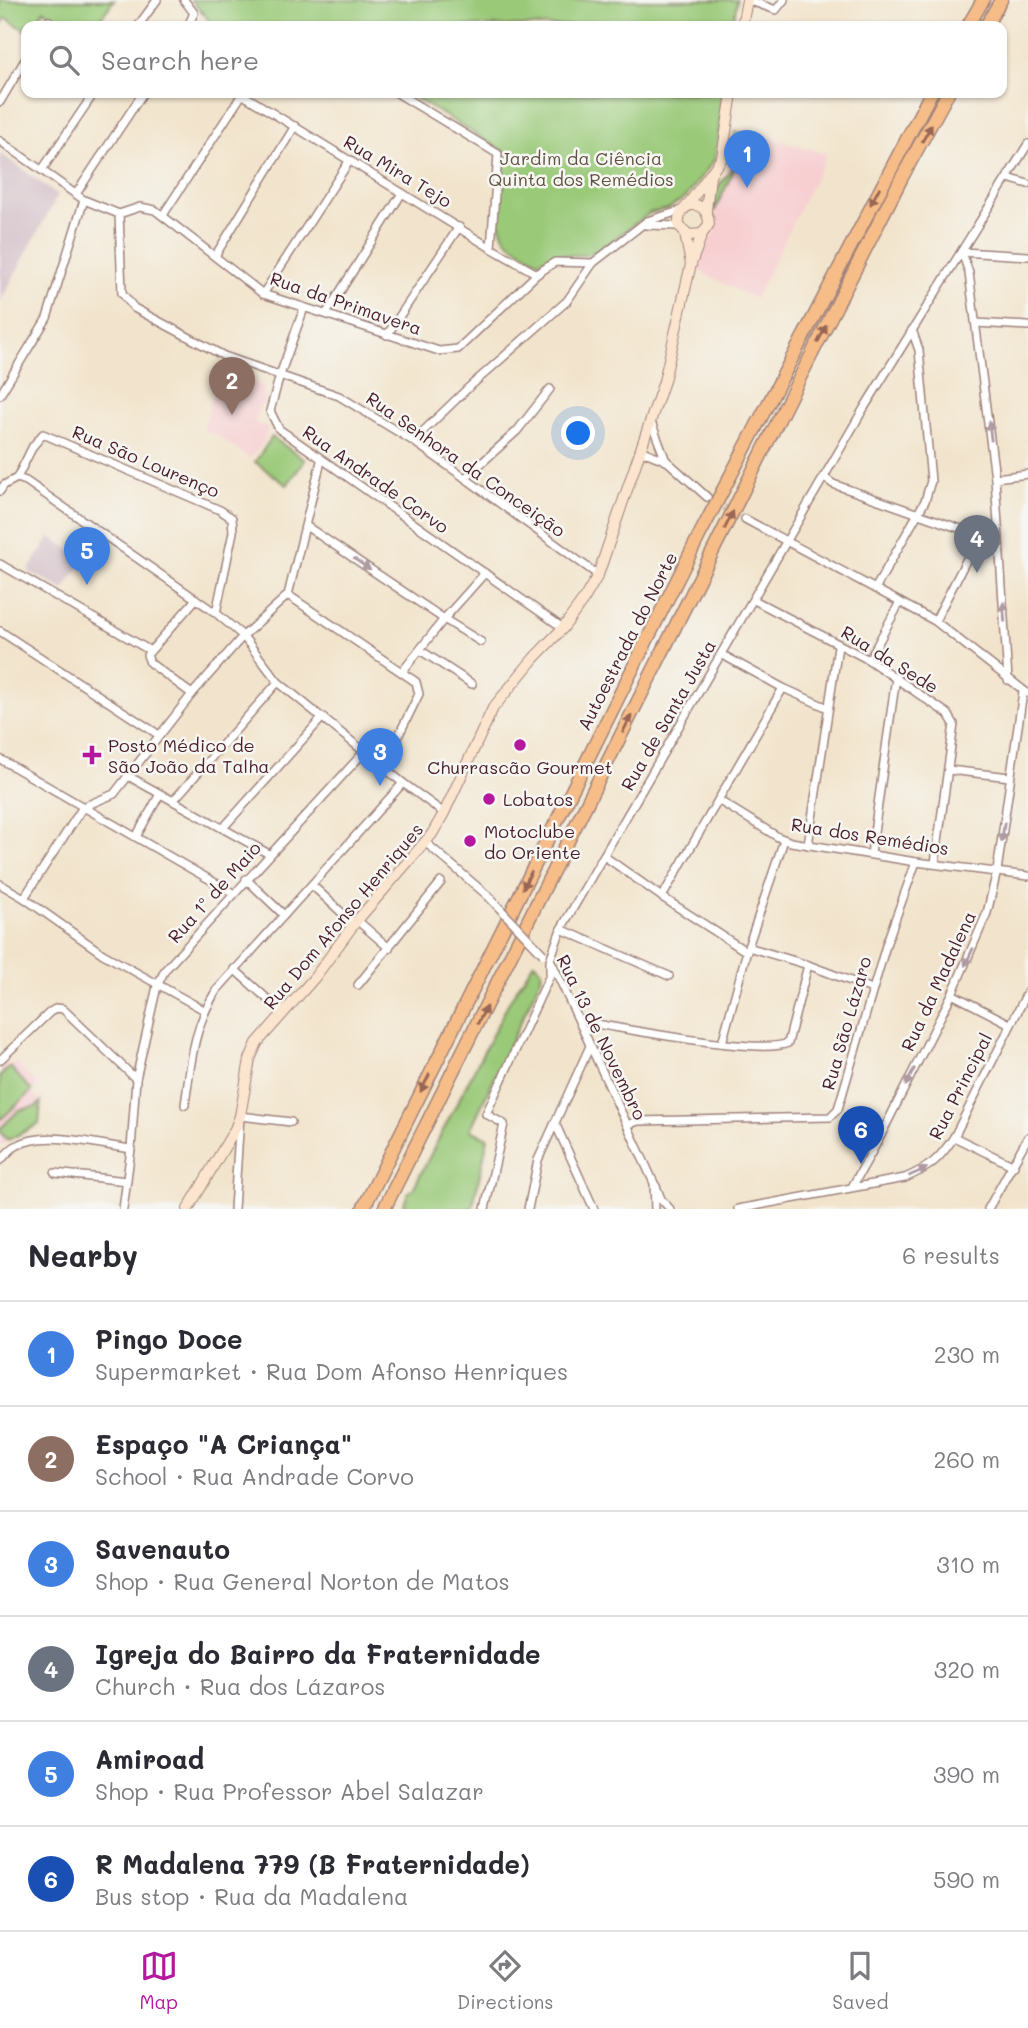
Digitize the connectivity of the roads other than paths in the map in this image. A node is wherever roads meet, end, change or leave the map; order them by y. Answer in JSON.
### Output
{"nodes":[{"id":1,"x":184,"y":0,"type":"edge"},
{"id":2,"x":748,"y":0,"type":"edge"},
{"id":3,"x":784,"y":0,"type":"edge"},
{"id":4,"x":983,"y":0,"type":"edge"},
{"id":5,"x":1001,"y":0,"type":"edge"},
{"id":6,"x":154,"y":3,"type":"edge"},
{"id":7,"x":141,"y":21,"type":"edge"},
{"id":8,"x":190,"y":21,"type":"edge"},
{"id":9,"x":743,"y":21,"type":"edge"},
{"id":10,"x":971,"y":21,"type":"edge"},
{"id":11,"x":989,"y":21,"type":"edge"},
{"id":12,"x":21,"y":66,"type":"edge"},
{"id":13,"x":91,"y":98,"type":"edge"},
{"id":14,"x":140,"y":98,"type":"edge"},
{"id":15,"x":239,"y":98,"type":"edge"},
{"id":16,"x":250,"y":98,"type":"edge"},
{"id":17,"x":405,"y":98,"type":"edge"},
{"id":18,"x":731,"y":98,"type":"edge"},
{"id":19,"x":927,"y":98,"type":"edge"},
{"id":20,"x":945,"y":98,"type":"edge"},
{"id":21,"x":0,"y":102,"type":"edge"},
{"id":22,"x":295,"y":126,"type":"junction"},
{"id":23,"x":0,"y":141,"type":"edge"},
{"id":24,"x":1028,"y":144,"type":"edge"},
{"id":25,"x":350,"y":160,"type":"junction"},
{"id":26,"x":42,"y":170,"type":"junction"},
{"id":27,"x":710,"y":176,"type":"junction"},
{"id":28,"x":1008,"y":178,"type":"junction"},
{"id":29,"x":1028,"y":184,"type":"edge"},
{"id":30,"x":402,"y":193,"type":"junction"},
{"id":31,"x":76,"y":194,"type":"junction"},
{"id":32,"x":84,"y":200,"type":"junction"},
{"id":33,"x":684,"y":209,"type":"junction"},
{"id":34,"x":706,"y":211,"type":"junction"},
{"id":35,"x":119,"y":214,"type":"junction"},
{"id":36,"x":163,"y":215,"type":"junction"},
{"id":37,"x":642,"y":226,"type":"junction"},
{"id":38,"x":459,"y":227,"type":"junction"},
{"id":39,"x":682,"y":230,"type":"junction"},
{"id":40,"x":702,"y":234,"type":"junction"},
{"id":41,"x":491,"y":248,"type":"junction"},
{"id":42,"x":962,"y":252,"type":"junction"},
{"id":43,"x":215,"y":256,"type":"junction"},
{"id":44,"x":1028,"y":256,"type":"edge"},
{"id":45,"x":593,"y":263,"type":"junction"},
{"id":46,"x":691,"y":264,"type":"junction"},
{"id":47,"x":537,"y":274,"type":"junction"},
{"id":48,"x":263,"y":294,"type":"junction"},
{"id":49,"x":304,"y":307,"type":"junction"},
{"id":50,"x":326,"y":314,"type":"junction"},
{"id":51,"x":976,"y":323,"type":"junction"},
{"id":52,"x":1028,"y":326,"type":"edge"},
{"id":53,"x":912,"y":330,"type":"junction"},
{"id":54,"x":387,"y":335,"type":"junction"},
{"id":55,"x":280,"y":375,"type":"junction"},
{"id":56,"x":550,"y":389,"type":"dead end"},
{"id":57,"x":0,"y":395,"type":"edge"},
{"id":58,"x":651,"y":422,"type":"junction"},
{"id":59,"x":413,"y":441,"type":"junction"},
{"id":60,"x":640,"y":450,"type":"junction"},
{"id":61,"x":321,"y":461,"type":"junction"},
{"id":62,"x":667,"y":461,"type":"junction"},
{"id":63,"x":1028,"y":474,"type":"edge"},
{"id":64,"x":17,"y":478,"type":"junction"},
{"id":65,"x":466,"y":478,"type":"junction"},
{"id":66,"x":825,"y":478,"type":"junction"},
{"id":67,"x":995,"y":478,"type":"junction"},
{"id":68,"x":0,"y":491,"type":"edge"},
{"id":69,"x":707,"y":497,"type":"tunnel mouth"},
{"id":70,"x":918,"y":514,"type":"junction"},
{"id":71,"x":745,"y":519,"type":"tunnel mouth"},
{"id":72,"x":306,"y":526,"type":"junction"},
{"id":73,"x":786,"y":541,"type":"junction"},
{"id":74,"x":0,"y":564,"type":"edge"},
{"id":75,"x":485,"y":573,"type":"junction"},
{"id":76,"x":598,"y":575,"type":"junction"},
{"id":77,"x":875,"y":589,"type":"junction"},
{"id":78,"x":288,"y":595,"type":"junction"},
{"id":79,"x":196,"y":599,"type":"junction"},
{"id":80,"x":754,"y":600,"type":"junction"},
{"id":81,"x":900,"y":602,"type":"junction"},
{"id":82,"x":216,"y":613,"type":"junction"},
{"id":83,"x":444,"y":619,"type":"junction"},
{"id":84,"x":935,"y":621,"type":"junction"},
{"id":85,"x":563,"y":628,"type":"junction"},
{"id":86,"x":0,"y":631,"type":"edge"},
{"id":87,"x":243,"y":636,"type":"junction"},
{"id":88,"x":481,"y":642,"type":"dead end"},
{"id":89,"x":838,"y":646,"type":"junction"},
{"id":90,"x":149,"y":650,"type":"junction"},
{"id":91,"x":420,"y":650,"type":"junction"},
{"id":92,"x":721,"y":654,"type":"junction"},
{"id":93,"x":869,"y":660,"type":"junction"},
{"id":94,"x":402,"y":672,"type":"junction"},
{"id":95,"x":896,"y":677,"type":"junction"},
{"id":96,"x":1009,"y":680,"type":"junction"},
{"id":97,"x":278,"y":682,"type":"junction"},
{"id":98,"x":472,"y":684,"type":"dead end"},
{"id":99,"x":783,"y":688,"type":"junction"},
{"id":100,"x":1026,"y":692,"type":"edge"},
{"id":101,"x":192,"y":694,"type":"junction"},
{"id":102,"x":828,"y":708,"type":"junction"},
{"id":103,"x":323,"y":717,"type":"junction"},
{"id":104,"x":159,"y":735,"type":"junction"},
{"id":105,"x":364,"y":752,"type":"junction"},
{"id":106,"x":0,"y":759,"type":"edge"},
{"id":107,"x":383,"y":767,"type":"junction"},
{"id":108,"x":950,"y":770,"type":"junction"},
{"id":109,"x":128,"y":776,"type":"junction"},
{"id":110,"x":1010,"y":777,"type":"junction"},
{"id":111,"x":403,"y":783,"type":"junction"},
{"id":112,"x":159,"y":794,"type":"junction"},
{"id":113,"x":718,"y":800,"type":"junction"},
{"id":114,"x":173,"y":801,"type":"junction"},
{"id":115,"x":83,"y":807,"type":"junction"},
{"id":116,"x":444,"y":813,"type":"junction"},
{"id":117,"x":223,"y":828,"type":"junction"},
{"id":118,"x":136,"y":837,"type":"junction"},
{"id":119,"x":784,"y":840,"type":"junction"},
{"id":120,"x":425,"y":842,"type":"junction"},
{"id":121,"x":808,"y":845,"type":"junction"},
{"id":122,"x":270,"y":854,"type":"junction"},
{"id":123,"x":871,"y":854,"type":"junction"},
{"id":124,"x":604,"y":856,"type":"junction"},
{"id":125,"x":916,"y":862,"type":"junction"},
{"id":126,"x":935,"y":863,"type":"junction"},
{"id":127,"x":997,"y":871,"type":"junction"},
{"id":128,"x":1028,"y":876,"type":"edge"},
{"id":129,"x":246,"y":879,"type":"junction"},
{"id":130,"x":441,"y":882,"type":"dead end"},
{"id":131,"x":0,"y":884,"type":"edge"},
{"id":132,"x":313,"y":886,"type":"junction"},
{"id":133,"x":233,"y":893,"type":"junction"},
{"id":134,"x":662,"y":897,"type":"junction"},
{"id":135,"x":24,"y":898,"type":"junction"},
{"id":136,"x":284,"y":915,"type":"junction"},
{"id":137,"x":356,"y":922,"type":"junction"},
{"id":138,"x":561,"y":929,"type":"junction"},
{"id":139,"x":389,"y":948,"type":"junction"},
{"id":140,"x":748,"y":949,"type":"junction"},
{"id":141,"x":550,"y":960,"type":"junction"},
{"id":142,"x":808,"y":965,"type":"junction"},
{"id":143,"x":234,"y":969,"type":"junction"},
{"id":144,"x":669,"y":976,"type":"dead end"},
{"id":145,"x":358,"y":985,"type":"dead end"},
{"id":146,"x":157,"y":986,"type":"junction"},
{"id":147,"x":872,"y":989,"type":"junction"},
{"id":148,"x":1028,"y":990,"type":"edge"},
{"id":149,"x":951,"y":994,"type":"junction"},
{"id":150,"x":204,"y":1010,"type":"junction"},
{"id":151,"x":283,"y":1013,"type":"junction"},
{"id":152,"x":1010,"y":1024,"type":"junction"},
{"id":153,"x":585,"y":1031,"type":"junction"},
{"id":154,"x":722,"y":1043,"type":"junction"},
{"id":155,"x":590,"y":1046,"type":"junction"},
{"id":156,"x":0,"y":1060,"type":"edge"},
{"id":157,"x":136,"y":1079,"type":"junction"},
{"id":158,"x":185,"y":1105,"type":"dead end"},
{"id":159,"x":240,"y":1116,"type":"junction"},
{"id":160,"x":291,"y":1122,"type":"dead end"},
{"id":161,"x":555,"y":1123,"type":"junction"},
{"id":162,"x":627,"y":1125,"type":"junction"},
{"id":163,"x":954,"y":1137,"type":"junction"},
{"id":164,"x":1028,"y":1137,"type":"edge"},
{"id":165,"x":131,"y":1149,"type":"junction"},
{"id":166,"x":0,"y":1161,"type":"edge"},
{"id":167,"x":1014,"y":1166,"type":"junction"},
{"id":168,"x":55,"y":1173,"type":"dead end"},
{"id":169,"x":127,"y":1181,"type":"junction"},
{"id":170,"x":654,"y":1183,"type":"junction"},
{"id":171,"x":852,"y":1187,"type":"junction"},
{"id":172,"x":122,"y":1209,"type":"edge"},
{"id":173,"x":188,"y":1209,"type":"edge"},
{"id":174,"x":234,"y":1209,"type":"edge"},
{"id":175,"x":363,"y":1209,"type":"edge"},
{"id":176,"x":384,"y":1209,"type":"edge"},
{"id":177,"x":485,"y":1209,"type":"edge"},
{"id":178,"x":528,"y":1209,"type":"edge"},
{"id":179,"x":594,"y":1209,"type":"edge"},
{"id":180,"x":655,"y":1209,"type":"edge"},
{"id":181,"x":670,"y":1209,"type":"edge"},
{"id":182,"x":738,"y":1209,"type":"edge"},
{"id":183,"x":988,"y":1209,"type":"edge"}],
"edges":[{"from":1,"to":8,"type":"street"},
{"from":2,"to":3,"type":"street"},
{"from":2,"to":9,"type":"street"},
{"from":4,"to":10,"type":"highway"},
{"from":5,"to":11,"type":"highway"},
{"from":6,"to":7,"type":"street"},
{"from":12,"to":21,"type":"street"},
{"from":13,"to":26,"type":"street"},
{"from":14,"to":31,"type":"street"},
{"from":15,"to":36,"type":"street"},
{"from":16,"to":22,"type":"street","name":"Rua Mira Tejo"},
{"from":17,"to":41,"type":"street"},
{"from":18,"to":27,"type":"street"},
{"from":19,"to":175,"type":"highway","name":"Autoestrada do Norte","one_way":true},
{"from":176,"to":20,"type":"highway","name":"Autoestrada do Norte","one_way":true},
{"from":22,"to":25,"type":"street","name":"Rua Mira Tejo"},
{"from":22,"to":43,"type":"street"},
{"from":23,"to":26,"type":"street"},
{"from":24,"to":28,"type":"street","name":"Rua de Santa Justa"},
{"from":25,"to":30,"type":"street","name":"Rua Mira Tejo"},
{"from":25,"to":48,"type":"street"},
{"from":26,"to":31,"type":"street"},
{"from":27,"to":33,"type":"street"},
{"from":27,"to":34,"type":"street"},
{"from":28,"to":29,"type":"street"},
{"from":28,"to":42,"type":"street","name":"Rua de Santa Justa"},
{"from":30,"to":38,"type":"street","name":"Rua Mira Tejo"},
{"from":30,"to":50,"type":"street"},
{"from":31,"to":32,"type":"street"},
{"from":32,"to":35,"type":"street"},
{"from":32,"to":57,"type":"street"},
{"from":33,"to":34,"type":"street"},
{"from":33,"to":37,"type":"street"},
{"from":33,"to":39,"type":"street"},
{"from":34,"to":40,"type":"street"},
{"from":35,"to":36,"type":"street"},
{"from":35,"to":55,"type":"street","name":"Rua Senhora da Conceição"},
{"from":36,"to":43,"type":"street","name":"Rua da Primavera"},
{"from":37,"to":39,"type":"street"},
{"from":37,"to":45,"type":"street"},
{"from":38,"to":41,"type":"street","name":"Rua Mira Tejo"},
{"from":38,"to":54,"type":"street"},
{"from":39,"to":40,"type":"street"},
{"from":39,"to":46,"type":"street","name":"Rua Dom Afonso Henriques"},
{"from":40,"to":46,"type":"street","name":"Rua Dom Afonso Henriques"},
{"from":41,"to":47,"type":"street","name":"Rua Mira Tejo"},
{"from":42,"to":44,"type":"street"},
{"from":42,"to":51,"type":"street"},
{"from":42,"to":53,"type":"street","name":"Rua de Santa Justa"},
{"from":43,"to":48,"type":"street","name":"Rua da Primavera"},
{"from":45,"to":47,"type":"street","name":"Rua da Primavera"},
{"from":45,"to":59,"type":"street"},
{"from":46,"to":58,"type":"street","name":"Rua Dom Afonso Henriques"},
{"from":47,"to":54,"type":"street","name":"Rua da Primavera"},
{"from":48,"to":49,"type":"street","name":"Rua da Primavera"},
{"from":49,"to":50,"type":"street","name":"Rua da Primavera"},
{"from":49,"to":55,"type":"street","name":"Rua Andrade Corvo"},
{"from":50,"to":54,"type":"street","name":"Rua da Primavera"},
{"from":51,"to":52,"type":"street"},
{"from":67,"to":51,"type":"street","one_way":true},
{"from":53,"to":66,"type":"street","name":"Rua de Santa Justa"},
{"from":53,"to":70,"type":"street"},
{"from":55,"to":59,"type":"street","name":"Rua Senhora da Conceição"},
{"from":55,"to":61,"type":"street","name":"Rua Andrade Corvo"},
{"from":56,"to":65,"type":"street"},
{"from":58,"to":60,"type":"street","name":"Rua Dom Afonso Henriques"},
{"from":58,"to":62,"type":"street"},
{"from":59,"to":65,"type":"street","name":"Rua Senhora da Conceição"},
{"from":60,"to":62,"type":"street"},
{"from":60,"to":76,"type":"street","name":"Rua Dom Afonso Henriques"},
{"from":61,"to":72,"type":"street"},
{"from":61,"to":75,"type":"street","name":"Rua Andrade Corvo"},
{"from":62,"to":69,"type":"street"},
{"from":63,"to":67,"type":"street"},
{"from":64,"to":68,"type":"street"},
{"from":64,"to":79,"type":"street"},
{"from":64,"to":82,"type":"street","name":"Rua São Lourenço"},
{"from":65,"to":76,"type":"street","name":"Rua Senhora da Conceição"},
{"from":66,"to":70,"type":"street"},
{"from":66,"to":73,"type":"street","name":"Rua de Santa Justa"},
{"from":96,"to":67,"type":"street","one_way":true},
{"from":70,"to":77,"type":"street"},
{"from":70,"to":84,"type":"street"},
{"from":71,"to":73,"type":"street"},
{"from":72,"to":78,"type":"street"},
{"from":72,"to":83,"type":"street","one_way":true},
{"from":73,"to":77,"type":"street"},
{"from":73,"to":80,"type":"street","name":"Rua de Santa Justa"},
{"from":74,"to":90,"type":"street"},
{"from":75,"to":83,"type":"street"},
{"from":75,"to":85,"type":"street","name":"Rua Andrade Corvo"},
{"from":76,"to":85,"type":"street","name":"Rua Dom Afonso Henriques"},
{"from":77,"to":81,"type":"street"},
{"from":78,"to":87,"type":"street"},
{"from":78,"to":94,"type":"street"},
{"from":79,"to":82,"type":"street"},
{"from":79,"to":90,"type":"street"},
{"from":80,"to":89,"type":"street","name":"Rua da Sede"},
{"from":80,"to":92,"type":"street","name":"Rua de Santa Justa"},
{"from":81,"to":84,"type":"street"},
{"from":81,"to":93,"type":"street"},
{"from":82,"to":87,"type":"street"},
{"from":83,"to":88,"type":"street"},
{"from":83,"to":91,"type":"street"},
{"from":84,"to":96,"type":"street"},
{"from":85,"to":116,"type":"street","name":"Rua Dom Afonso Henriques"},
{"from":86,"to":104,"type":"street"},
{"from":87,"to":97,"type":"street"},
{"from":87,"to":101,"type":"street"},
{"from":89,"to":93,"type":"street","name":"Rua da Sede"},
{"from":89,"to":102,"type":"street"},
{"from":90,"to":101,"type":"street"},
{"from":91,"to":94,"type":"street"},
{"from":91,"to":98,"type":"street"},
{"from":92,"to":99,"type":"street"},
{"from":92,"to":124,"type":"street","name":"Rua de Santa Justa"},
{"from":93,"to":95,"type":"street","name":"Rua da Sede"},
{"from":94,"to":107,"type":"street"},
{"from":95,"to":108,"type":"street","name":"Rua da Sede"},
{"from":95,"to":123,"type":"street"},
{"from":96,"to":100,"type":"street"},
{"from":97,"to":103,"type":"street"},
{"from":97,"to":114,"type":"street"},
{"from":99,"to":102,"type":"street"},
{"from":99,"to":113,"type":"street"},
{"from":100,"to":110,"type":"street","name":"Rua da Madalena"},
{"from":101,"to":104,"type":"street"},
{"from":102,"to":121,"type":"street"},
{"from":103,"to":105,"type":"street"},
{"from":103,"to":117,"type":"street"},
{"from":104,"to":109,"type":"street"},
{"from":105,"to":107,"type":"street"},
{"from":105,"to":122,"type":"street","name":"Rua 1º de Maio"},
{"from":106,"to":115,"type":"street"},
{"from":107,"to":111,"type":"street"},
{"from":108,"to":110,"type":"street"},
{"from":108,"to":126,"type":"street","name":"Rua da Sede"},
{"from":109,"to":112,"type":"street"},
{"from":109,"to":115,"type":"street"},
{"from":110,"to":127,"type":"street","name":"Rua da Madalena","one_way":true},
{"from":111,"to":116,"type":"street"},
{"from":111,"to":132,"type":"street"},
{"from":112,"to":114,"type":"street"},
{"from":112,"to":118,"type":"street"},
{"from":113,"to":119,"type":"street","name":"Rua dos Remédios"},
{"from":113,"to":134,"type":"street"},
{"from":114,"to":117,"type":"street"},
{"from":115,"to":118,"type":"street"},
{"from":115,"to":135,"type":"street"},
{"from":116,"to":120,"type":"street","name":"Rua Dom Afonso Henriques"},
{"from":117,"to":122,"type":"street"},
{"from":118,"to":133,"type":"street"},
{"from":119,"to":121,"type":"street","name":"Rua dos Remédios"},
{"from":119,"to":140,"type":"street"},
{"from":120,"to":137,"type":"street","name":"Rua Dom Afonso Henriques"},
{"from":120,"to":141,"type":"street","name":"Rua 13 de Novembro","bridge":true},
{"from":121,"to":123,"type":"street","name":"Rua dos Remédios"},
{"from":122,"to":129,"type":"street","name":"Rua 1º de Maio"},
{"from":123,"to":125,"type":"street","name":"Rua dos Remédios"},
{"from":124,"to":134,"type":"street"},
{"from":124,"to":138,"type":"street","name":"Rua de Santa Justa"},
{"from":125,"to":126,"type":"street","name":"Rua dos Remédios"},
{"from":125,"to":147,"type":"street","name":"Rua São Lázaro"},
{"from":126,"to":127,"type":"street","name":"Rua dos Remédios"},
{"from":127,"to":128,"type":"street","name":"Rua dos Remédios"},
{"from":127,"to":149,"type":"street","name":"Rua da Madalena","one_way":true},
{"from":129,"to":133,"type":"street","name":"Rua 1º de Maio"},
{"from":129,"to":136,"type":"street"},
{"from":130,"to":139,"type":"street"},
{"from":131,"to":135,"type":"street"},
{"from":132,"to":136,"type":"street"},
{"from":132,"to":137,"type":"street"},
{"from":133,"to":146,"type":"street","name":"Rua 1º de Maio"},
{"from":134,"to":140,"type":"street"},
{"from":135,"to":146,"type":"street"},
{"from":136,"to":143,"type":"street"},
{"from":137,"to":139,"type":"street"},
{"from":137,"to":151,"type":"street","name":"Rua Dom Afonso Henriques"},
{"from":138,"to":141,"type":"street","name":"Rua de Santa Justa"},
{"from":138,"to":144,"type":"street"},
{"from":139,"to":145,"type":"street"},
{"from":140,"to":142,"type":"street"},
{"from":140,"to":154,"type":"street"},
{"from":141,"to":153,"type":"street","name":"Rua 13 de Novembro"},
{"from":141,"to":177,"type":"street","name":"Rua de Santa Justa"},
{"from":142,"to":147,"type":"street"},
{"from":142,"to":154,"type":"street"},
{"from":143,"to":150,"type":"street"},
{"from":143,"to":151,"type":"street"},
{"from":146,"to":150,"type":"street"},
{"from":146,"to":157,"type":"street","name":"Rua 1º de Maio"},
{"from":147,"to":162,"type":"street","name":"Rua São Lázaro"},
{"from":148,"to":152,"type":"street","name":"Rua Principal"},
{"from":149,"to":152,"type":"street"},
{"from":149,"to":171,"type":"street","name":"Rua da Madalena","one_way":true},
{"from":150,"to":158,"type":"street"},
{"from":151,"to":159,"type":"street","name":"Rua Dom Afonso Henriques"},
{"from":152,"to":163,"type":"street","name":"Rua Principal"},
{"from":153,"to":154,"type":"street"},
{"from":153,"to":155,"type":"street","name":"Rua 13 de Novembro"},
{"from":155,"to":161,"type":"street"},
{"from":155,"to":162,"type":"street","name":"Rua 13 de Novembro"},
{"from":156,"to":157,"type":"street"},
{"from":157,"to":165,"type":"street","name":"Rua 1º de Maio"},
{"from":159,"to":160,"type":"street"},
{"from":159,"to":173,"type":"street","name":"Rua Dom Afonso Henriques"},
{"from":159,"to":174,"type":"street"},
{"from":161,"to":178,"type":"street"},
{"from":161,"to":179,"type":"street"},
{"from":162,"to":170,"type":"street","name":"Rua 13 de Novembro"},
{"from":163,"to":167,"type":"street"},
{"from":171,"to":163,"type":"street","name":"Rua Principal","one_way":true},
{"from":164,"to":167,"type":"street"},
{"from":165,"to":166,"type":"street"},
{"from":165,"to":169,"type":"street","name":"Rua 1º de Maio"},
{"from":167,"to":183,"type":"street"},
{"from":168,"to":169,"type":"street"},
{"from":169,"to":172,"type":"street","name":"Rua 1º de Maio"},
{"from":170,"to":180,"type":"street","name":"Rua 13 de Novembro"},
{"from":170,"to":181,"type":"street"},
{"from":171,"to":182,"type":"street","name":"Rua Principal"}]}
